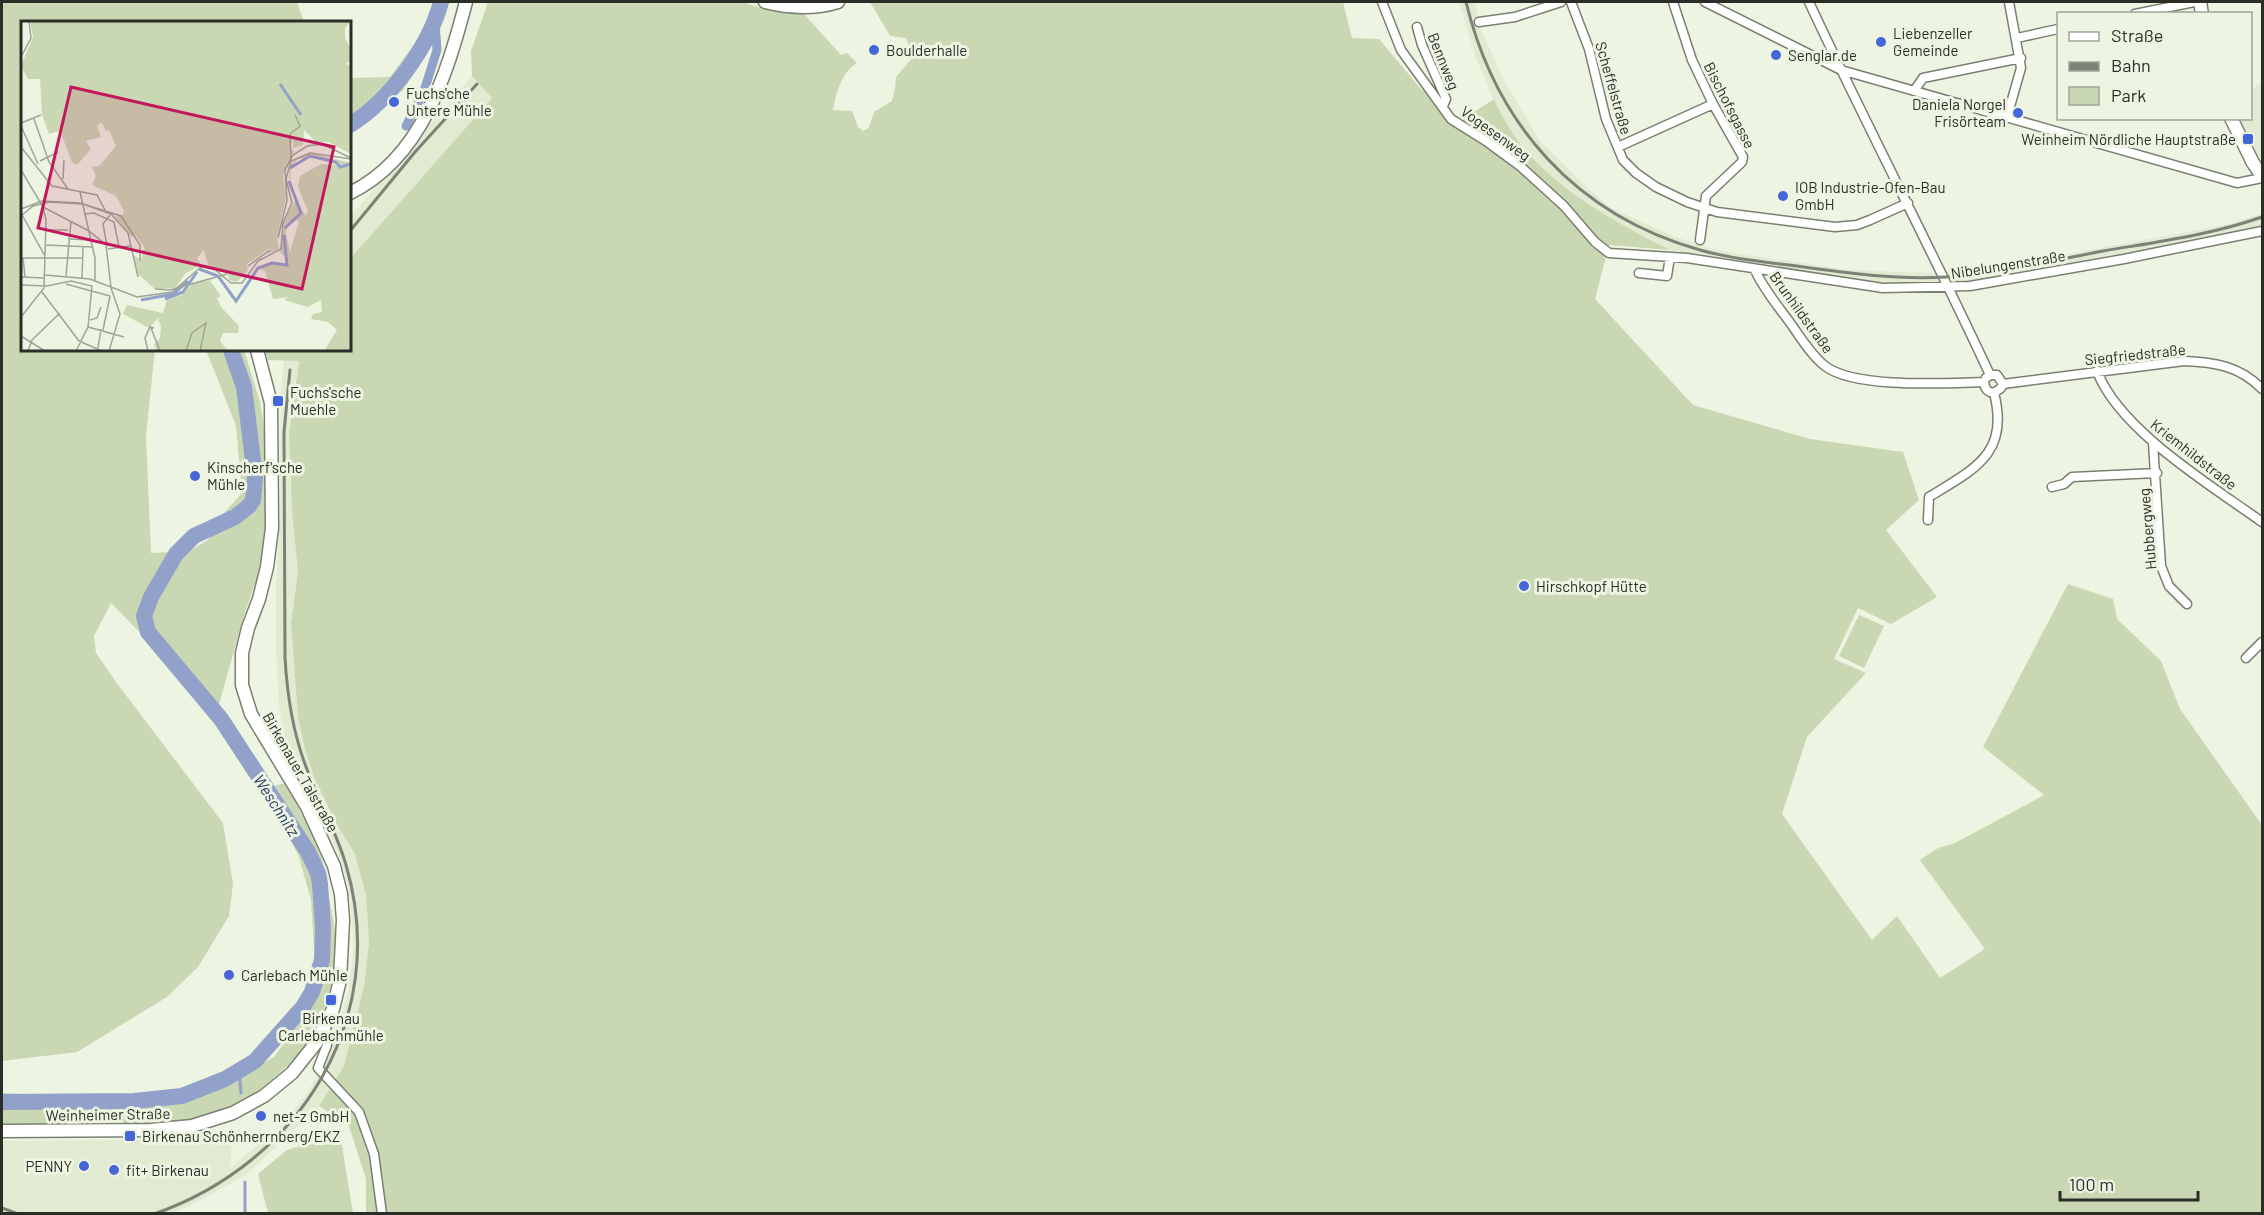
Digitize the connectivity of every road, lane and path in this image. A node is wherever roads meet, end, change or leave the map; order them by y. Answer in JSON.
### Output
{"nodes":[{"id":1,"x":466,"y":2,"type":"edge"},
{"id":2,"x":765,"y":2,"type":"edge"},
{"id":3,"x":838,"y":2,"type":"edge"},
{"id":4,"x":1382,"y":2,"type":"edge"},
{"id":5,"x":1561,"y":2,"type":"edge"},
{"id":6,"x":1571,"y":2,"type":"edge"},
{"id":7,"x":1672,"y":2,"type":"edge"},
{"id":8,"x":1705,"y":2,"type":"edge"},
{"id":9,"x":1809,"y":2,"type":"edge"},
{"id":10,"x":2009,"y":2,"type":"edge"},
{"id":11,"x":2194,"y":2,"type":"edge"},
{"id":12,"x":2145,"y":12,"type":"edge"},
{"id":13,"x":1479,"y":22,"type":"dead end"},
{"id":14,"x":1417,"y":27,"type":"dead end"},
{"id":15,"x":2057,"y":29,"type":"edge"},
{"id":16,"x":2017,"y":38,"type":"junction"},
{"id":17,"x":2021,"y":58,"type":"junction"},
{"id":18,"x":1841,"y":70,"type":"junction"},
{"id":19,"x":1914,"y":91,"type":"junction"},
{"id":20,"x":1713,"y":104,"type":"junction"},
{"id":21,"x":1443,"y":106,"type":"junction"},
{"id":22,"x":2007,"y":117,"type":"junction"},
{"id":23,"x":2232,"y":120,"type":"edge"},
{"id":24,"x":1618,"y":147,"type":"junction"},
{"id":25,"x":2262,"y":177,"type":"edge"},
{"id":26,"x":351,"y":192,"type":"edge"},
{"id":27,"x":1908,"y":203,"type":"junction"},
{"id":28,"x":1704,"y":208,"type":"junction"},
{"id":29,"x":2262,"y":231,"type":"edge"},
{"id":30,"x":1700,"y":240,"type":"dead end"},
{"id":31,"x":1595,"y":242,"type":"joint"},
{"id":32,"x":1671,"y":257,"type":"junction"},
{"id":33,"x":1755,"y":270,"type":"junction"},
{"id":34,"x":1639,"y":273,"type":"dead end"},
{"id":35,"x":1949,"y":287,"type":"junction"},
{"id":36,"x":257,"y":351,"type":"edge"},
{"id":37,"x":2097,"y":371,"type":"junction"},
{"id":38,"x":1990,"y":375,"type":"junction"},
{"id":39,"x":1984,"y":382,"type":"junction"},
{"id":40,"x":2003,"y":384,"type":"junction"},
{"id":41,"x":2262,"y":388,"type":"edge"},
{"id":42,"x":1994,"y":393,"type":"junction"},
{"id":43,"x":2153,"y":443,"type":"junction"},
{"id":44,"x":2157,"y":473,"type":"junction"},
{"id":45,"x":2052,"y":487,"type":"dead end"},
{"id":46,"x":1928,"y":520,"type":"dead end"},
{"id":47,"x":2262,"y":522,"type":"edge"},
{"id":48,"x":2187,"y":604,"type":"dead end"},
{"id":49,"x":2262,"y":642,"type":"edge"},
{"id":50,"x":2246,"y":658,"type":"dead end"},
{"id":51,"x":326,"y":1025,"type":"junction"},
{"id":52,"x":247,"y":1106,"type":"joint"},
{"id":53,"x":2,"y":1131,"type":"edge"},
{"id":54,"x":382,"y":1214,"type":"edge"}],
"edges":[{"from":1,"to":26,"type":"main road"},
{"from":2,"to":3,"type":"main road"},
{"from":4,"to":21,"type":"street","name":"Vogesenweg"},
{"from":5,"to":13,"type":"street"},
{"from":6,"to":24,"type":"street","name":"Scheffelstraße"},
{"from":7,"to":20,"type":"street","name":"Bischofsgasse"},
{"from":8,"to":18,"type":"street"},
{"from":9,"to":18,"type":"street"},
{"from":10,"to":16,"type":"street"},
{"from":11,"to":12,"type":"street"},
{"from":14,"to":21,"type":"street","name":"Bennweg"},
{"from":15,"to":16,"type":"street"},
{"from":16,"to":17,"type":"street"},
{"from":17,"to":19,"type":"street"},
{"from":17,"to":22,"type":"street"},
{"from":18,"to":19,"type":"street"},
{"from":18,"to":27,"type":"street"},
{"from":19,"to":22,"type":"street"},
{"from":20,"to":24,"type":"street"},
{"from":20,"to":28,"type":"street","name":"Bischofsgasse"},
{"from":21,"to":31,"type":"street","name":"Vogesenweg"},
{"from":22,"to":25,"type":"street"},
{"from":23,"to":25,"type":"main road"},
{"from":24,"to":28,"type":"street","name":"Scheffelstraße"},
{"from":27,"to":28,"type":"street","name":"Scheffelstraße"},
{"from":27,"to":35,"type":"street"},
{"from":28,"to":30,"type":"street"},
{"from":29,"to":35,"type":"street","name":"Nibelungenstraße"},
{"from":31,"to":32,"type":"street","name":"Brunhildstraße"},
{"from":32,"to":33,"type":"street","name":"Brunhildstraße"},
{"from":32,"to":34,"type":"street"},
{"from":33,"to":35,"type":"street","name":"Nibelungenstraße"},
{"from":33,"to":39,"type":"street","name":"Brunhildstraße"},
{"from":35,"to":38,"type":"street"},
{"from":36,"to":51,"type":"main road","name":"Birkenauer Talstraße"},
{"from":37,"to":40,"type":"street","name":"Siegfriedstraße"},
{"from":37,"to":41,"type":"street","name":"Siegfriedstraße"},
{"from":37,"to":43,"type":"street","name":"Kriemhildstraße"},
{"from":38,"to":39,"type":"street"},
{"from":38,"to":40,"type":"street"},
{"from":39,"to":42,"type":"street"},
{"from":40,"to":42,"type":"street"},
{"from":42,"to":46,"type":"street"},
{"from":43,"to":44,"type":"street","name":"Hubbergweg"},
{"from":43,"to":47,"type":"street","name":"Kriemhildstraße"},
{"from":44,"to":45,"type":"street"},
{"from":44,"to":48,"type":"street","name":"Hubbergweg"},
{"from":49,"to":50,"type":"street"},
{"from":51,"to":52,"type":"main road","name":"Birkenauer Talstraße"},
{"from":51,"to":54,"type":"street"},
{"from":52,"to":53,"type":"main road","name":"Weinheimer Straße"}]}
